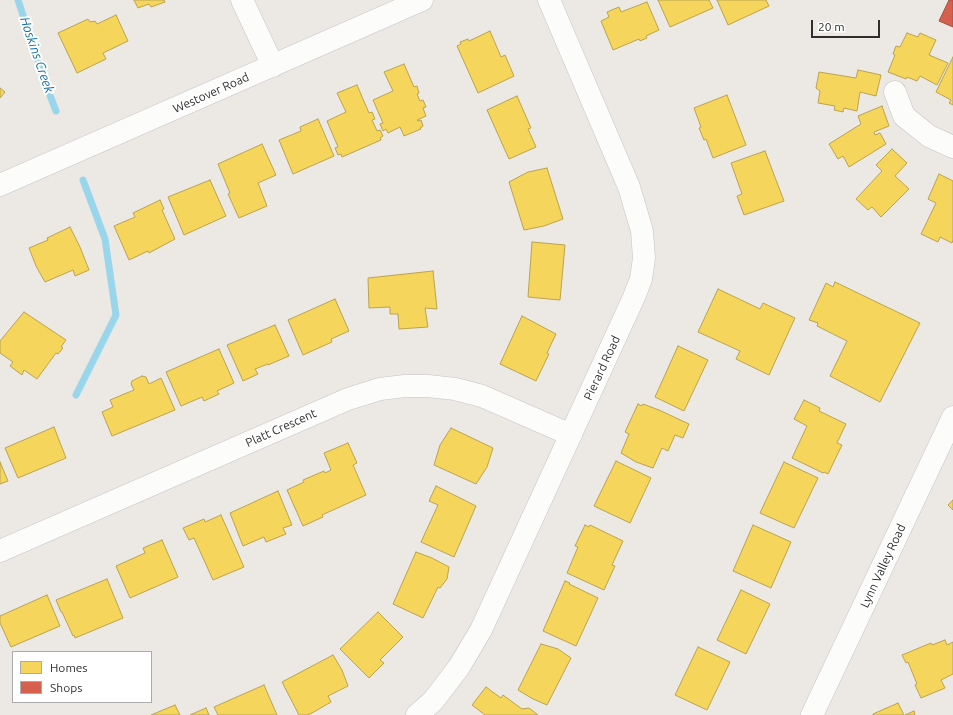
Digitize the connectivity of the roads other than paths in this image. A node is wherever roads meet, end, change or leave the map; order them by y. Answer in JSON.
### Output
{"nodes":[{"id":1,"x":242,"y":0,"type":"edge"},
{"id":2,"x":422,"y":0,"type":"edge"},
{"id":3,"x":549,"y":0,"type":"edge"},
{"id":4,"x":273,"y":66,"type":"junction"},
{"id":5,"x":895,"y":92,"type":"dead end"},
{"id":6,"x":953,"y":147,"type":"edge"},
{"id":7,"x":0,"y":185,"type":"edge"},
{"id":8,"x":953,"y":417,"type":"edge"},
{"id":9,"x":571,"y":435,"type":"junction"},
{"id":10,"x":0,"y":551,"type":"edge"},
{"id":11,"x":417,"y":715,"type":"edge"},
{"id":12,"x":812,"y":715,"type":"edge"}],
"edges":[{"from":1,"to":4,"type":"street"},
{"from":2,"to":4,"type":"street","name":"Westover Road"},
{"from":3,"to":9,"type":"street","name":"Pierard Road"},
{"from":4,"to":7,"type":"street","name":"Westover Road"},
{"from":5,"to":6,"type":"street"},
{"from":8,"to":12,"type":"street","name":"Lynn Valley Road"},
{"from":9,"to":10,"type":"street","name":"Platt Crescent"},
{"from":9,"to":11,"type":"street","name":"Pierard Road"}]}
